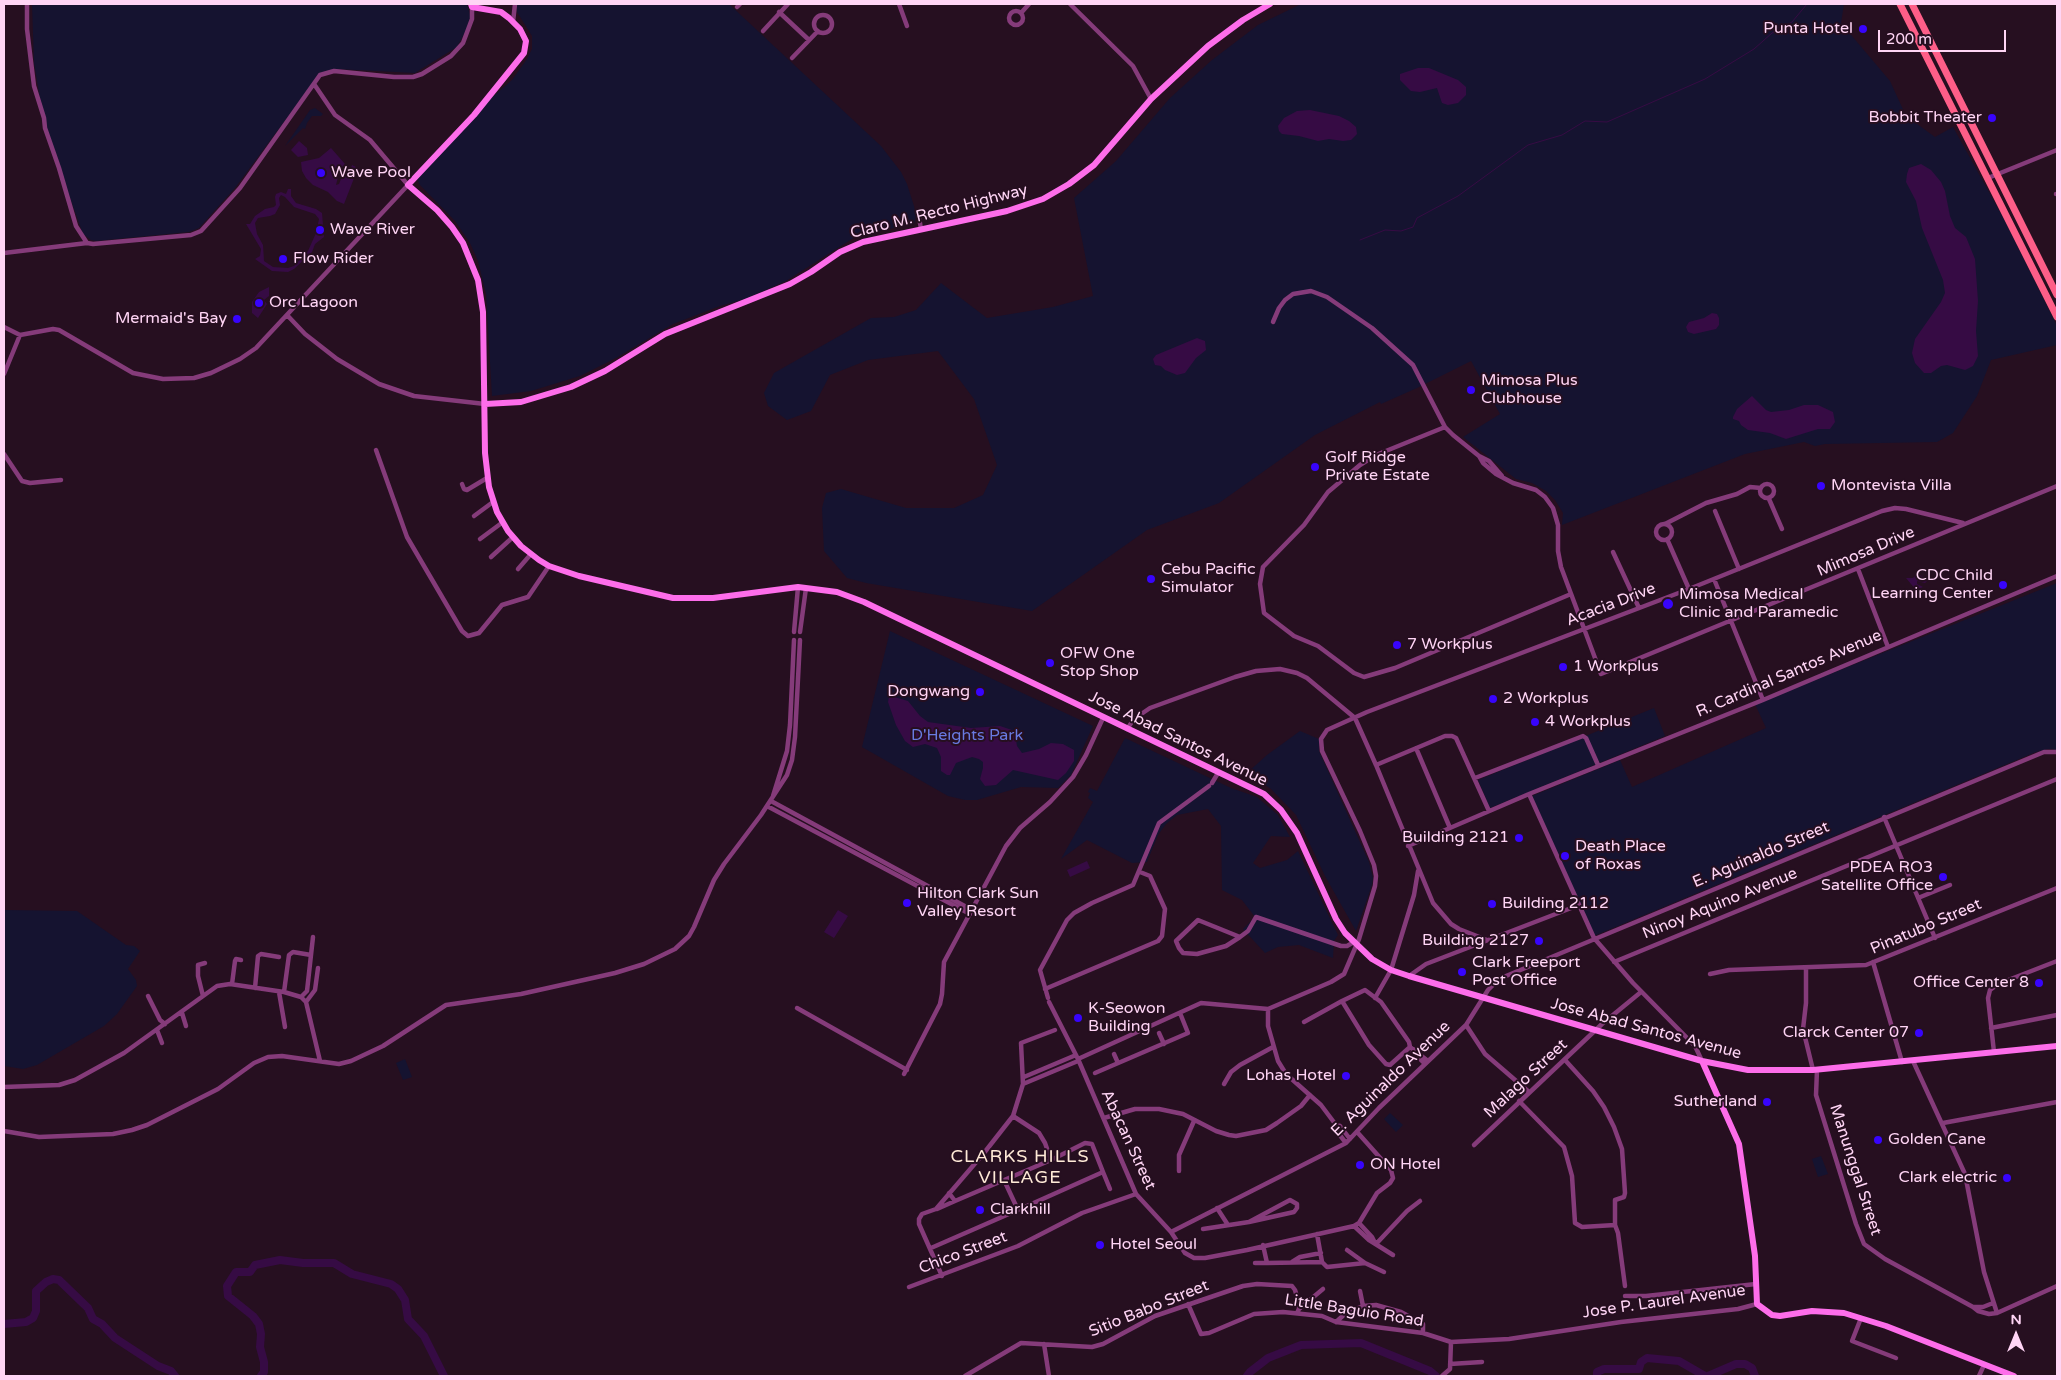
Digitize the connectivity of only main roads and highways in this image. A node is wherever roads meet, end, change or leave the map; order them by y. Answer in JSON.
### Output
{"nodes":[{"id":1,"x":1270,"y":4,"type":"edge"},
{"id":2,"x":1900,"y":4,"type":"edge"},
{"id":3,"x":1912,"y":4,"type":"edge"},
{"id":4,"x":471,"y":5,"type":"edge"},
{"id":5,"x":2057,"y":295,"type":"edge"},
{"id":6,"x":2057,"y":317,"type":"edge"},
{"id":7,"x":485,"y":404,"type":"junction"},
{"id":8,"x":2057,"y":1046,"type":"edge"},
{"id":9,"x":1702,"y":1061,"type":"junction"},
{"id":10,"x":2014,"y":1376,"type":"edge"}],
"edges":[{"from":1,"to":7,"type":"main road","name":"Claro M. Recto Highway"},
{"from":2,"to":6,"type":"main road"},
{"from":3,"to":5,"type":"main road"},
{"from":4,"to":7,"type":"main road","name":"Jose Abad Santos Avenue"},
{"from":7,"to":9,"type":"main road","name":"Jose Abad Santos Avenue"},
{"from":8,"to":9,"type":"main road","name":"Jose Abad Santos Avenue"},
{"from":9,"to":10,"type":"main road","name":"Jose P. Laurel Avenue"}]}
